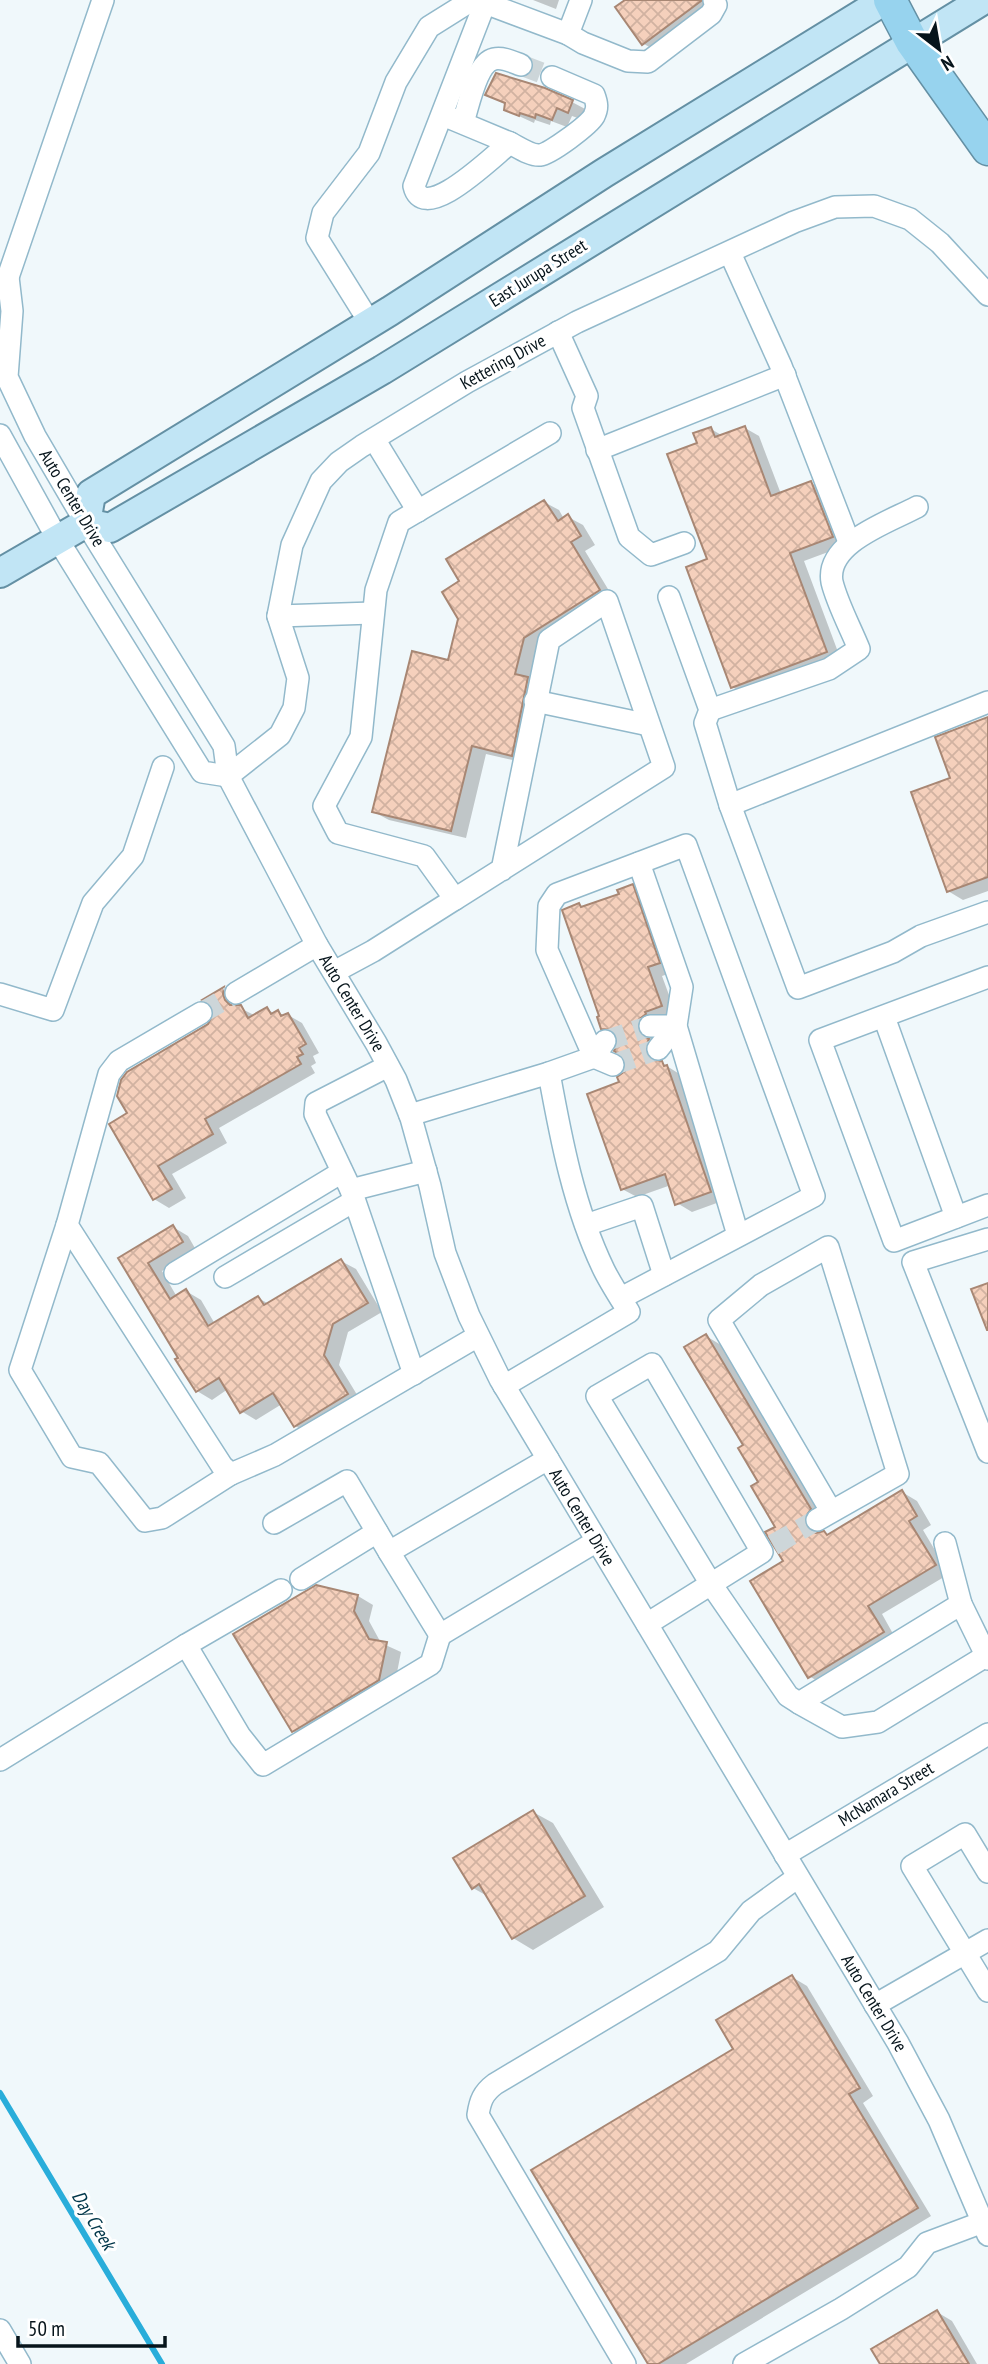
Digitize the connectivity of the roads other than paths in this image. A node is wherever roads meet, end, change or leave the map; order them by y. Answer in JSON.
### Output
{"nodes":[{"id":1,"x":103,"y":0,"type":"edge"},
{"id":2,"x":581,"y":0,"type":"edge"},
{"id":3,"x":714,"y":0,"type":"edge"},
{"id":4,"x":888,"y":0,"type":"edge"},
{"id":5,"x":983,"y":0,"type":"edge"},
{"id":6,"x":478,"y":1,"type":"edge"},
{"id":7,"x":568,"y":34,"type":"junction"},
{"id":8,"x":912,"y":42,"type":"junction"},
{"id":9,"x":521,"y":65,"type":"tunnel mouth"},
{"id":10,"x":552,"y":77,"type":"tunnel mouth"},
{"id":11,"x":441,"y":115,"type":"junction"},
{"id":12,"x":463,"y":122,"type":"junction"},
{"id":13,"x":510,"y":143,"type":"junction"},
{"id":14,"x":988,"y":149,"type":"edge"},
{"id":15,"x":730,"y":253,"type":"junction"},
{"id":16,"x":3,"y":279,"type":"edge"},
{"id":17,"x":988,"y":295,"type":"edge"},
{"id":18,"x":370,"y":323,"type":"junction"},
{"id":19,"x":558,"y":332,"type":"junction"},
{"id":20,"x":785,"y":375,"type":"junction"},
{"id":21,"x":550,"y":433,"type":"dead end"},
{"id":22,"x":0,"y":435,"type":"edge"},
{"id":23,"x":374,"y":439,"type":"junction"},
{"id":24,"x":597,"y":450,"type":"junction"},
{"id":25,"x":917,"y":507,"type":"dead end"},
{"id":26,"x":418,"y":511,"type":"junction"},
{"id":27,"x":86,"y":523,"type":"junction"},
{"id":28,"x":58,"y":540,"type":"junction"},
{"id":29,"x":849,"y":542,"type":"junction"},
{"id":30,"x":684,"y":543,"type":"dead end"},
{"id":31,"x":0,"y":573,"type":"edge"},
{"id":32,"x":669,"y":597,"type":"dead end"},
{"id":33,"x":373,"y":612,"type":"junction"},
{"id":34,"x":278,"y":616,"type":"junction"},
{"id":35,"x":535,"y":701,"type":"junction"},
{"id":36,"x":988,"y":702,"type":"edge"},
{"id":37,"x":709,"y":710,"type":"junction"},
{"id":38,"x":649,"y":725,"type":"junction"},
{"id":39,"x":163,"y":767,"type":"dead end"},
{"id":40,"x":228,"y":776,"type":"junction"},
{"id":41,"x":730,"y":805,"type":"junction"},
{"id":42,"x":639,"y":863,"type":"junction"},
{"id":43,"x":502,"y":870,"type":"junction"},
{"id":44,"x":455,"y":900,"type":"junction"},
{"id":45,"x":988,"y":912,"type":"edge"},
{"id":46,"x":317,"y":945,"type":"junction"},
{"id":47,"x":334,"y":972,"type":"junction"},
{"id":48,"x":988,"y":977,"type":"edge"},
{"id":49,"x":236,"y":993,"type":"tunnel mouth"},
{"id":50,"x":0,"y":994,"type":"edge"},
{"id":51,"x":201,"y":1013,"type":"tunnel mouth"},
{"id":52,"x":884,"y":1017,"type":"junction"},
{"id":53,"x":650,"y":1026,"type":"tunnel mouth"},
{"id":54,"x":676,"y":1026,"type":"junction"},
{"id":55,"x":658,"y":1049,"type":"tunnel mouth"},
{"id":56,"x":388,"y":1066,"type":"junction"},
{"id":57,"x":549,"y":1073,"type":"junction"},
{"id":58,"x":410,"y":1115,"type":"junction"},
{"id":59,"x":426,"y":1171,"type":"junction"},
{"id":60,"x":349,"y":1187,"type":"junction"},
{"id":61,"x":988,"y":1205,"type":"edge"},
{"id":62,"x":956,"y":1217,"type":"junction"},
{"id":63,"x":67,"y":1225,"type":"junction"},
{"id":64,"x":586,"y":1225,"type":"junction"},
{"id":65,"x":738,"y":1235,"type":"junction"},
{"id":66,"x":988,"y":1240,"type":"edge"},
{"id":67,"x":175,"y":1273,"type":"dead end"},
{"id":68,"x":664,"y":1275,"type":"junction"},
{"id":69,"x":225,"y":1277,"type":"dead end"},
{"id":70,"x":621,"y":1298,"type":"junction"},
{"id":71,"x":478,"y":1336,"type":"junction"},
{"id":72,"x":414,"y":1374,"type":"junction"},
{"id":73,"x":504,"y":1386,"type":"junction"},
{"id":74,"x":988,"y":1452,"type":"edge"},
{"id":75,"x":548,"y":1460,"type":"junction"},
{"id":76,"x":231,"y":1474,"type":"junction"},
{"id":77,"x":824,"y":1516,"type":"joint"},
{"id":78,"x":274,"y":1523,"type":"dead end"},
{"id":79,"x":377,"y":1532,"type":"junction"},
{"id":80,"x":597,"y":1541,"type":"junction"},
{"id":81,"x":945,"y":1542,"type":"dead end"},
{"id":82,"x":389,"y":1552,"type":"junction"},
{"id":83,"x":301,"y":1579,"type":"dead end"},
{"id":84,"x":711,"y":1584,"type":"junction"},
{"id":85,"x":281,"y":1590,"type":"dead end"},
{"id":86,"x":961,"y":1604,"type":"junction"},
{"id":87,"x":647,"y":1624,"type":"junction"},
{"id":88,"x":440,"y":1635,"type":"junction"},
{"id":89,"x":186,"y":1645,"type":"junction"},
{"id":90,"x":987,"y":1658,"type":"edge"},
{"id":91,"x":799,"y":1703,"type":"junction"},
{"id":92,"x":988,"y":1734,"type":"edge"},
{"id":93,"x":0,"y":1760,"type":"edge"},
{"id":94,"x":785,"y":1855,"type":"junction"},
{"id":95,"x":988,"y":1872,"type":"edge"},
{"id":96,"x":798,"y":1877,"type":"junction"},
{"id":97,"x":988,"y":1940,"type":"edge"},
{"id":98,"x":965,"y":1954,"type":"junction"},
{"id":99,"x":988,"y":1991,"type":"edge"},
{"id":100,"x":875,"y":2006,"type":"junction"},
{"id":101,"x":981,"y":2194,"type":"edge"},
{"id":102,"x":985,"y":2228,"type":"edge"},
{"id":103,"x":0,"y":2330,"type":"edge"},
{"id":104,"x":20,"y":2364,"type":"edge"},
{"id":105,"x":625,"y":2364,"type":"edge"},
{"id":106,"x":744,"y":2364,"type":"edge"}],
"edges":[{"from":1,"to":16,"type":"street","name":"Auto Center Drive"},
{"from":2,"to":7,"type":"street"},
{"from":3,"to":7,"type":"street"},
{"from":4,"to":8,"type":"highway"},
{"from":4,"to":18,"type":"main road"},
{"from":5,"to":8,"type":"main road","name":"East Jurupa Street"},
{"from":6,"to":7,"type":"street"},
{"from":6,"to":11,"type":"street"},
{"from":6,"to":18,"type":"street"},
{"from":8,"to":14,"type":"highway"},
{"from":8,"to":27,"type":"main road","name":"East Jurupa Street"},
{"from":9,"to":12,"type":"street"},
{"from":10,"to":13,"type":"street"},
{"from":11,"to":12,"type":"street"},
{"from":11,"to":13,"type":"street"},
{"from":12,"to":13,"type":"street"},
{"from":15,"to":17,"type":"street","name":"Kettering Drive"},
{"from":15,"to":19,"type":"street","name":"Kettering Drive"},
{"from":15,"to":20,"type":"street"},
{"from":16,"to":27,"type":"street","name":"Auto Center Drive"},
{"from":18,"to":27,"type":"main road"},
{"from":19,"to":23,"type":"street","name":"Kettering Drive"},
{"from":19,"to":24,"type":"street"},
{"from":20,"to":24,"type":"street"},
{"from":20,"to":29,"type":"street"},
{"from":21,"to":26,"type":"street"},
{"from":22,"to":28,"type":"street","name":"Auto Center Drive"},
{"from":23,"to":26,"type":"street"},
{"from":23,"to":34,"type":"street","name":"Kettering Drive"},
{"from":24,"to":30,"type":"street"},
{"from":25,"to":29,"type":"street"},
{"from":26,"to":33,"type":"street"},
{"from":27,"to":28,"type":"main road"},
{"from":27,"to":40,"type":"street","name":"Auto Center Drive"},
{"from":28,"to":31,"type":"main road"},
{"from":28,"to":40,"type":"street","name":"Auto Center Drive"},
{"from":29,"to":37,"type":"street"},
{"from":32,"to":37,"type":"street"},
{"from":33,"to":34,"type":"street"},
{"from":33,"to":44,"type":"street"},
{"from":34,"to":40,"type":"street","name":"Kettering Drive"},
{"from":35,"to":38,"type":"street"},
{"from":35,"to":38,"type":"street"},
{"from":35,"to":43,"type":"street"},
{"from":36,"to":41,"type":"street"},
{"from":37,"to":41,"type":"street"},
{"from":38,"to":43,"type":"street"},
{"from":39,"to":50,"type":"street"},
{"from":40,"to":46,"type":"street","name":"Auto Center Drive"},
{"from":41,"to":45,"type":"street"},
{"from":42,"to":54,"type":"street"},
{"from":42,"to":57,"type":"street"},
{"from":42,"to":65,"type":"street"},
{"from":43,"to":44,"type":"street"},
{"from":44,"to":47,"type":"street"},
{"from":46,"to":47,"type":"street","name":"Auto Center Drive"},
{"from":46,"to":49,"type":"street"},
{"from":47,"to":56,"type":"street","name":"Auto Center Drive"},
{"from":48,"to":52,"type":"street"},
{"from":51,"to":63,"type":"street"},
{"from":52,"to":62,"type":"street"},
{"from":52,"to":62,"type":"street"},
{"from":53,"to":54,"type":"street"},
{"from":54,"to":55,"type":"street"},
{"from":54,"to":65,"type":"street"},
{"from":56,"to":58,"type":"street","name":"Auto Center Drive"},
{"from":56,"to":60,"type":"street"},
{"from":57,"to":58,"type":"street"},
{"from":57,"to":64,"type":"street"},
{"from":58,"to":59,"type":"street","name":"Auto Center Drive"},
{"from":59,"to":60,"type":"street"},
{"from":59,"to":71,"type":"street","name":"Auto Center Drive"},
{"from":60,"to":67,"type":"street"},
{"from":60,"to":69,"type":"street"},
{"from":60,"to":72,"type":"street"},
{"from":61,"to":62,"type":"street"},
{"from":63,"to":76,"type":"street"},
{"from":63,"to":76,"type":"street"},
{"from":64,"to":68,"type":"street"},
{"from":64,"to":70,"type":"street"},
{"from":65,"to":68,"type":"street"},
{"from":66,"to":74,"type":"street"},
{"from":68,"to":70,"type":"street"},
{"from":70,"to":73,"type":"street"},
{"from":71,"to":72,"type":"street"},
{"from":71,"to":73,"type":"street","name":"Auto Center Drive"},
{"from":72,"to":76,"type":"street"},
{"from":73,"to":75,"type":"street","name":"Auto Center Drive"},
{"from":75,"to":80,"type":"street","name":"Auto Center Drive"},
{"from":75,"to":82,"type":"street"},
{"from":77,"to":77,"type":"street"},
{"from":78,"to":79,"type":"street"},
{"from":79,"to":82,"type":"street"},
{"from":79,"to":83,"type":"street"},
{"from":80,"to":87,"type":"street","name":"Auto Center Drive"},
{"from":80,"to":88,"type":"street"},
{"from":81,"to":86,"type":"street"},
{"from":82,"to":88,"type":"street"},
{"from":84,"to":84,"type":"street"},
{"from":84,"to":87,"type":"street"},
{"from":84,"to":91,"type":"street"},
{"from":85,"to":89,"type":"street"},
{"from":86,"to":90,"type":"street"},
{"from":86,"to":91,"type":"street"},
{"from":87,"to":94,"type":"street","name":"Auto Center Drive"},
{"from":88,"to":89,"type":"street"},
{"from":89,"to":93,"type":"street"},
{"from":90,"to":91,"type":"street"},
{"from":92,"to":94,"type":"street","name":"McNamara Street"},
{"from":94,"to":96,"type":"street","name":"Auto Center Drive"},
{"from":95,"to":98,"type":"street"},
{"from":96,"to":100,"type":"street","name":"Auto Center Drive"},
{"from":96,"to":105,"type":"street"},
{"from":97,"to":98,"type":"street"},
{"from":98,"to":99,"type":"street"},
{"from":98,"to":100,"type":"street"},
{"from":100,"to":101,"type":"street","name":"Auto Center Drive"},
{"from":101,"to":102,"type":"street","name":"Auto Center Drive"},
{"from":102,"to":106,"type":"street"},
{"from":103,"to":104,"type":"street"}]}
